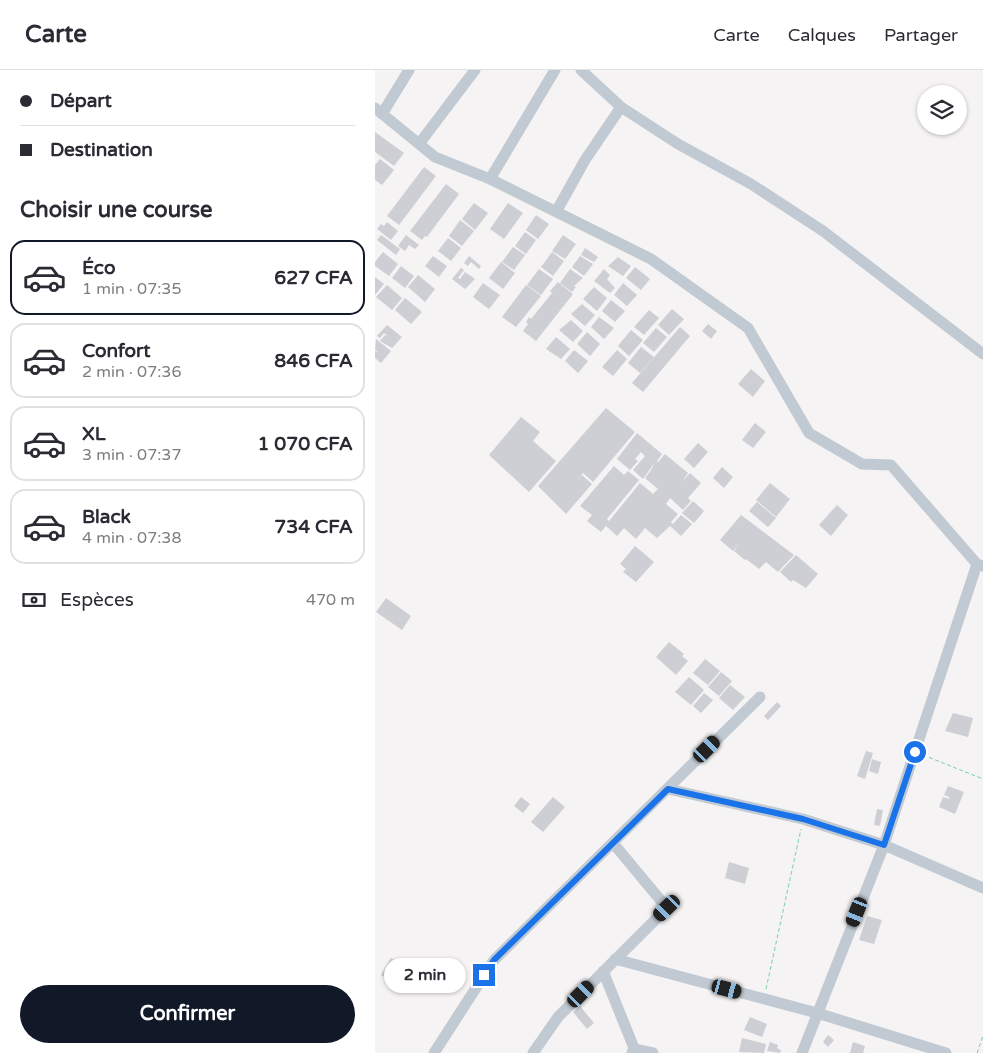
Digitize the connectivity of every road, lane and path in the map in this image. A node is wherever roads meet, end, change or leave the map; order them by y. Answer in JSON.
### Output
{"nodes":[{"id":1,"x":409,"y":70,"type":"edge"},
{"id":2,"x":475,"y":70,"type":"edge"},
{"id":3,"x":555,"y":70,"type":"edge"},
{"id":4,"x":581,"y":70,"type":"edge"},
{"id":5,"x":621,"y":107,"type":"junction"},
{"id":6,"x":379,"y":111,"type":"edge"},
{"id":7,"x":419,"y":144,"type":"junction"},
{"id":8,"x":490,"y":179,"type":"junction"},
{"id":9,"x":556,"y":212,"type":"junction"},
{"id":10,"x":983,"y":354,"type":"edge"},
{"id":11,"x":980,"y":565,"type":"edge"},
{"id":12,"x":759,"y":697,"type":"dead end"},
{"id":13,"x":915,"y":752,"type":"junction"},
{"id":14,"x":983,"y":779,"type":"edge"},
{"id":15,"x":668,"y":789,"type":"junction"},
{"id":16,"x":803,"y":819,"type":"junction"},
{"id":17,"x":613,"y":843,"type":"junction"},
{"id":18,"x":884,"y":845,"type":"junction"},
{"id":19,"x":983,"y":888,"type":"edge"},
{"id":20,"x":615,"y":959,"type":"junction"},
{"id":21,"x":603,"y":971,"type":"junction"},
{"id":22,"x":764,"y":999,"type":"junction"},
{"id":23,"x":817,"y":1013,"type":"junction"},
{"id":24,"x":983,"y":1036,"type":"edge"},
{"id":25,"x":634,"y":1052,"type":"edge"},
{"id":26,"x":433,"y":1053,"type":"edge"},
{"id":27,"x":533,"y":1053,"type":"edge"},
{"id":28,"x":653,"y":1053,"type":"edge"},
{"id":29,"x":802,"y":1053,"type":"edge"},
{"id":30,"x":946,"y":1053,"type":"edge"},
{"id":31,"x":977,"y":1053,"type":"edge"}],
"edges":[{"from":1,"to":6,"type":"street"},
{"from":2,"to":7,"type":"street"},
{"from":3,"to":8,"type":"street"},
{"from":4,"to":5,"type":"street"},
{"from":5,"to":9,"type":"street"},
{"from":5,"to":10,"type":"street"},
{"from":6,"to":7,"type":"street"},
{"from":7,"to":8,"type":"street"},
{"from":8,"to":9,"type":"street"},
{"from":9,"to":11,"type":"street"},
{"from":11,"to":13,"type":"street"},
{"from":12,"to":15,"type":"street"},
{"from":13,"to":14,"type":"path"},
{"from":13,"to":18,"type":"street"},
{"from":15,"to":16,"type":"street"},
{"from":15,"to":17,"type":"street"},
{"from":16,"to":18,"type":"street"},
{"from":16,"to":22,"type":"path"},
{"from":17,"to":20,"type":"street"},
{"from":17,"to":26,"type":"street"},
{"from":18,"to":19,"type":"street"},
{"from":18,"to":23,"type":"street"},
{"from":20,"to":21,"type":"street"},
{"from":20,"to":22,"type":"street"},
{"from":21,"to":25,"type":"street"},
{"from":21,"to":27,"type":"street"},
{"from":22,"to":23,"type":"street"},
{"from":23,"to":29,"type":"street"},
{"from":23,"to":30,"type":"street"},
{"from":24,"to":31,"type":"path"},
{"from":25,"to":28,"type":"street"}]}
